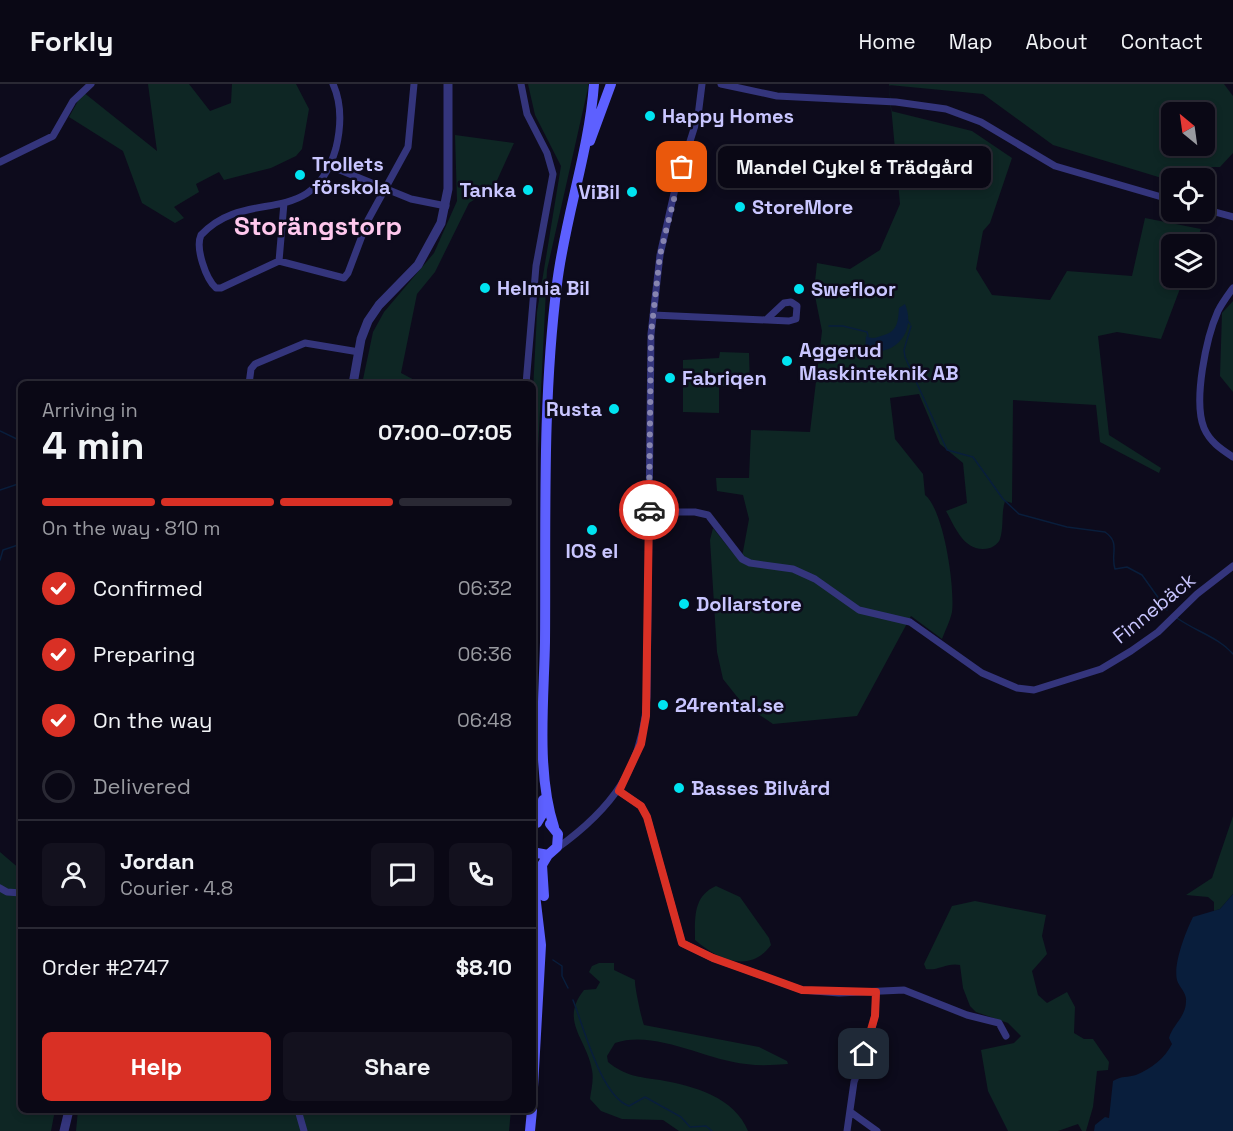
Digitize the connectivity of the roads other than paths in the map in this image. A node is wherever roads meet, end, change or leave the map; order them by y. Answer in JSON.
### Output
{"nodes":[{"id":1,"x":91,"y":84,"type":"edge"},
{"id":2,"x":333,"y":84,"type":"edge"},
{"id":3,"x":414,"y":84,"type":"edge"},
{"id":4,"x":448,"y":84,"type":"edge"},
{"id":5,"x":521,"y":84,"type":"edge"},
{"id":6,"x":594,"y":84,"type":"edge"},
{"id":7,"x":611,"y":84,"type":"edge"},
{"id":8,"x":702,"y":84,"type":"edge"},
{"id":9,"x":721,"y":84,"type":"edge"},
{"id":10,"x":0,"y":162,"type":"edge"},
{"id":11,"x":330,"y":166,"type":"junction"},
{"id":12,"x":580,"y":173,"type":"junction"},
{"id":13,"x":385,"y":189,"type":"junction"},
{"id":14,"x":1161,"y":197,"type":"edge"},
{"id":15,"x":284,"y":203,"type":"junction"},
{"id":16,"x":446,"y":206,"type":"junction"},
{"id":17,"x":1215,"y":212,"type":"edge"},
{"id":18,"x":1233,"y":216,"type":"edge"},
{"id":19,"x":279,"y":261,"type":"junction"},
{"id":20,"x":1233,"y":288,"type":"edge"},
{"id":21,"x":653,"y":315,"type":"junction"},
{"id":22,"x":768,"y":318,"type":"dead end"},
{"id":23,"x":359,"y":352,"type":"junction"},
{"id":24,"x":249,"y":381,"type":"edge"},
{"id":25,"x":354,"y":381,"type":"edge"},
{"id":26,"x":526,"y":381,"type":"edge"},
{"id":27,"x":1233,"y":457,"type":"edge"},
{"id":28,"x":649,"y":512,"type":"junction"},
{"id":29,"x":1233,"y":566,"type":"edge"},
{"id":30,"x":544,"y":716,"type":"junction"},
{"id":31,"x":619,"y":791,"type":"junction"},
{"id":32,"x":536,"y":822,"type":"edge"},
{"id":33,"x":536,"y":824,"type":"edge"},
{"id":34,"x":584,"y":826,"type":"junction"},
{"id":35,"x":556,"y":829,"type":"junction"},
{"id":36,"x":536,"y":852,"type":"edge"},
{"id":37,"x":552,"y":852,"type":"junction"},
{"id":38,"x":0,"y":888,"type":"edge"},
{"id":39,"x":18,"y":893,"type":"edge"},
{"id":40,"x":536,"y":896,"type":"edge"},
{"id":41,"x":540,"y":922,"type":"junction"},
{"id":42,"x":876,"y":992,"type":"junction"},
{"id":43,"x":1006,"y":1036,"type":"dead end"},
{"id":44,"x":536,"y":1044,"type":"edge"},
{"id":45,"x":68,"y":1113,"type":"edge"},
{"id":46,"x":299,"y":1113,"type":"edge"},
{"id":47,"x":532,"y":1113,"type":"edge"},
{"id":48,"x":852,"y":1113,"type":"junction"},
{"id":49,"x":64,"y":1131,"type":"edge"},
{"id":50,"x":304,"y":1131,"type":"edge"},
{"id":51,"x":530,"y":1131,"type":"edge"},
{"id":52,"x":847,"y":1131,"type":"edge"},
{"id":53,"x":877,"y":1131,"type":"edge"}],
"edges":[{"from":1,"to":10,"type":"street"},
{"from":2,"to":11,"type":"street"},
{"from":3,"to":13,"type":"street"},
{"from":4,"to":16,"type":"street"},
{"from":5,"to":26,"type":"street"},
{"from":6,"to":12,"type":"main road"},
{"from":7,"to":12,"type":"main road"},
{"from":8,"to":21,"type":"street"},
{"from":9,"to":14,"type":"street"},
{"from":11,"to":13,"type":"street"},
{"from":11,"to":15,"type":"street"},
{"from":12,"to":30,"type":"main road"},
{"from":13,"to":16,"type":"street"},
{"from":13,"to":19,"type":"street"},
{"from":15,"to":19,"type":"street"},
{"from":15,"to":19,"type":"street"},
{"from":16,"to":23,"type":"street"},
{"from":17,"to":18,"type":"street"},
{"from":20,"to":27,"type":"street"},
{"from":21,"to":22,"type":"street"},
{"from":21,"to":28,"type":"street"},
{"from":23,"to":24,"type":"street"},
{"from":23,"to":25,"type":"street"},
{"from":28,"to":29,"type":"street","name":"Finnebäck"},
{"from":28,"to":31,"type":"street"},
{"from":30,"to":32,"type":"main road"},
{"from":30,"to":35,"type":"main road"},
{"from":31,"to":34,"type":"street"},
{"from":31,"to":42,"type":"street"},
{"from":33,"to":35,"type":"main road"},
{"from":34,"to":35,"type":"street"},
{"from":34,"to":37,"type":"street"},
{"from":35,"to":37,"type":"main road"},
{"from":36,"to":37,"type":"main road"},
{"from":37,"to":41,"type":"main road"},
{"from":38,"to":39,"type":"street"},
{"from":40,"to":41,"type":"main road"},
{"from":41,"to":44,"type":"main road"},
{"from":42,"to":43,"type":"street"},
{"from":42,"to":48,"type":"street"},
{"from":45,"to":49,"type":"street"},
{"from":46,"to":50,"type":"street"},
{"from":47,"to":51,"type":"main road"},
{"from":48,"to":52,"type":"street"},
{"from":48,"to":53,"type":"street"}]}
